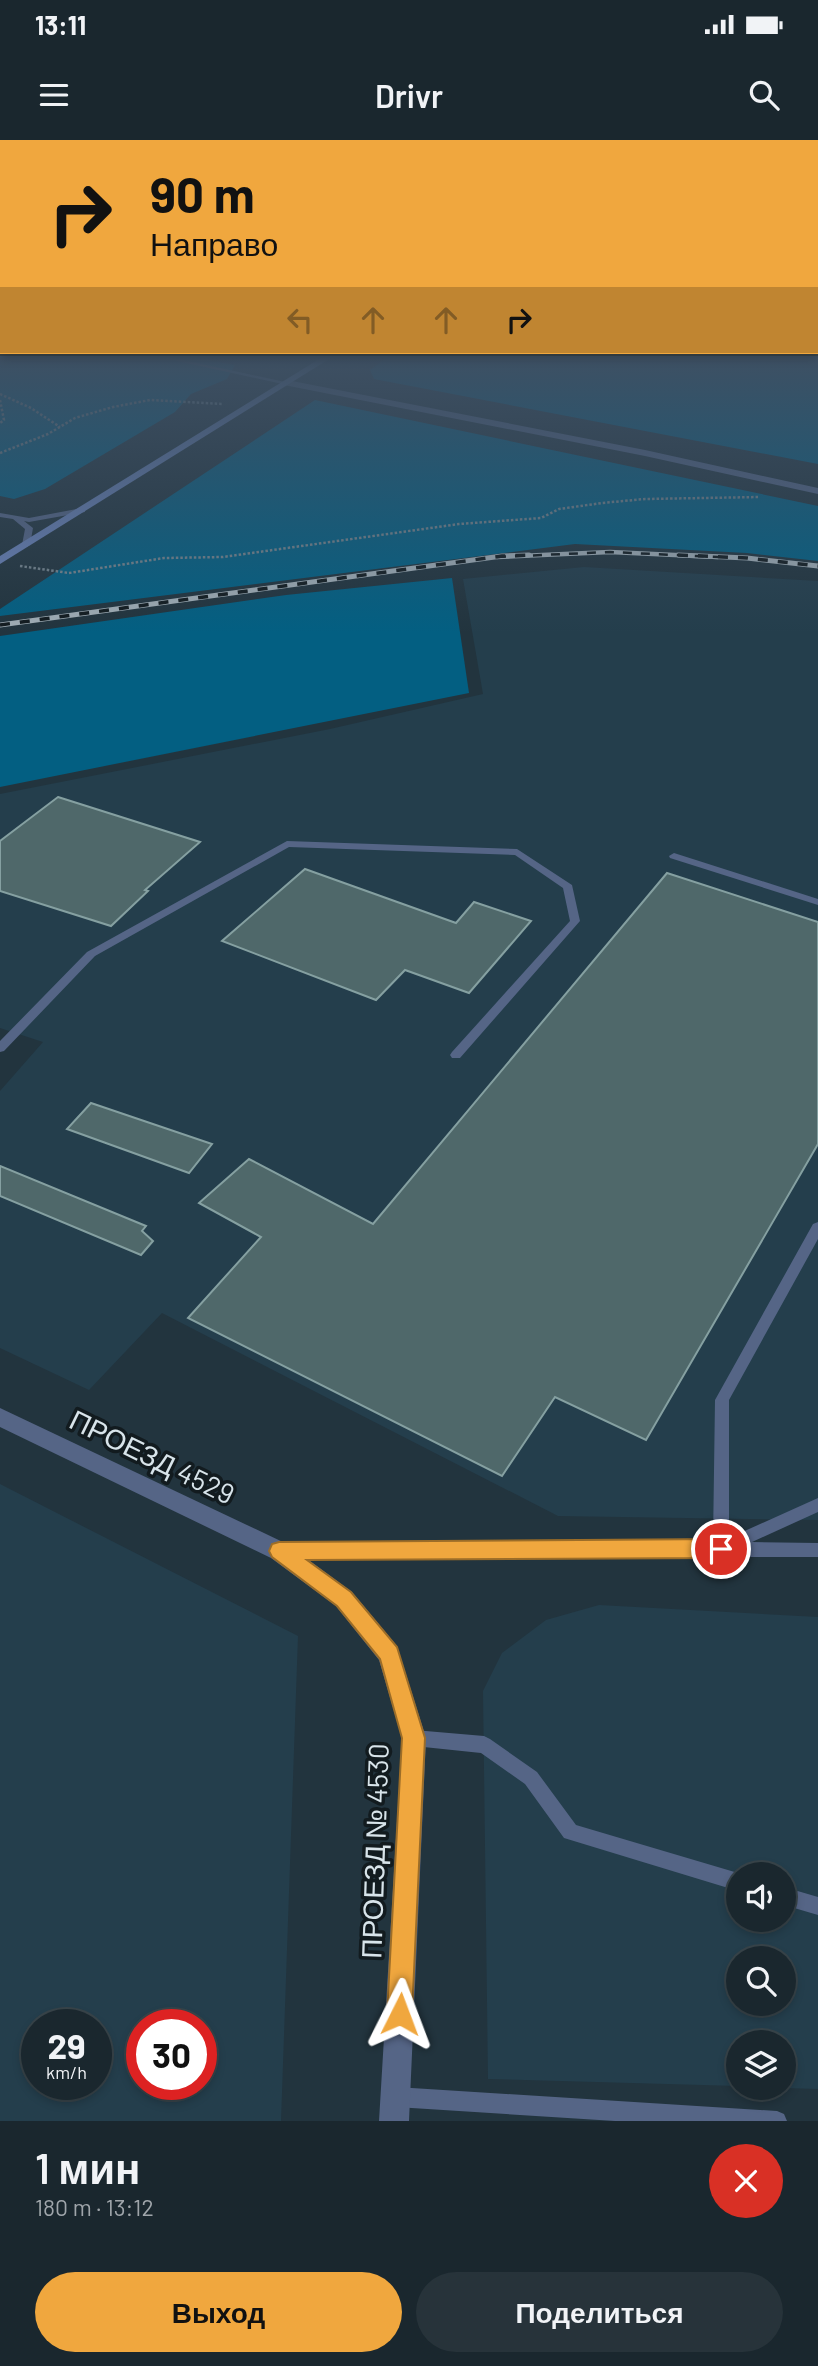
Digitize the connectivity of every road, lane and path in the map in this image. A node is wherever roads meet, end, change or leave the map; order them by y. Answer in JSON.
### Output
{"nodes":[{"id":1,"x":181,"y":448,"type":"edge"},
{"id":2,"x":622,"y":448,"type":"edge"},
{"id":3,"x":818,"y":491,"type":"edge"},
{"id":4,"x":765,"y":496,"type":"dead end"},
{"id":5,"x":82,"y":510,"type":"junction"},
{"id":6,"x":0,"y":515,"type":"edge"},
{"id":7,"x":16,"y":519,"type":"junction"},
{"id":8,"x":26,"y":545,"type":"junction"},
{"id":9,"x":0,"y":561,"type":"edge"},
{"id":10,"x":19,"y":566,"type":"dead end"},
{"id":11,"x":674,"y":856,"type":"dead end"},
{"id":12,"x":818,"y":902,"type":"edge"},
{"id":13,"x":0,"y":1048,"type":"edge"},
{"id":14,"x":456,"y":1055,"type":"dead end"},
{"id":15,"x":818,"y":1227,"type":"edge"},
{"id":16,"x":0,"y":1417,"type":"edge"},
{"id":17,"x":818,"y":1505,"type":"edge"},
{"id":18,"x":721,"y":1549,"type":"junction"},
{"id":19,"x":818,"y":1550,"type":"edge"},
{"id":20,"x":279,"y":1551,"type":"junction"},
{"id":21,"x":414,"y":1738,"type":"junction"},
{"id":22,"x":726,"y":1878,"type":"edge"},
{"id":23,"x":796,"y":1900,"type":"edge"},
{"id":24,"x":818,"y":1906,"type":"edge"},
{"id":25,"x":395,"y":2109,"type":"edge"},
{"id":26,"x":777,"y":2121,"type":"edge"}],
"edges":[{"from":1,"to":5,"type":"main road"},
{"from":2,"to":3,"type":"street"},
{"from":4,"to":10,"type":"path"},
{"from":5,"to":7,"type":"lane"},
{"from":5,"to":8,"type":"main road"},
{"from":6,"to":7,"type":"lane"},
{"from":7,"to":8,"type":"lane"},
{"from":8,"to":9,"type":"main road"},
{"from":11,"to":12,"type":"lane"},
{"from":13,"to":14,"type":"lane"},
{"from":15,"to":18,"type":"lane"},
{"from":16,"to":20,"type":"street","name":"ПРОЕЗД 4529"},
{"from":17,"to":18,"type":"lane"},
{"from":18,"to":19,"type":"lane"},
{"from":18,"to":20,"type":"lane"},
{"from":20,"to":21,"type":"street","name":"ПРОЕЗД № 4530"},
{"from":21,"to":22,"type":"lane"},
{"from":21,"to":25,"type":"street","name":"ПРОЕЗД № 4530"},
{"from":23,"to":24,"type":"lane"},
{"from":25,"to":26,"type":"lane"}]}
